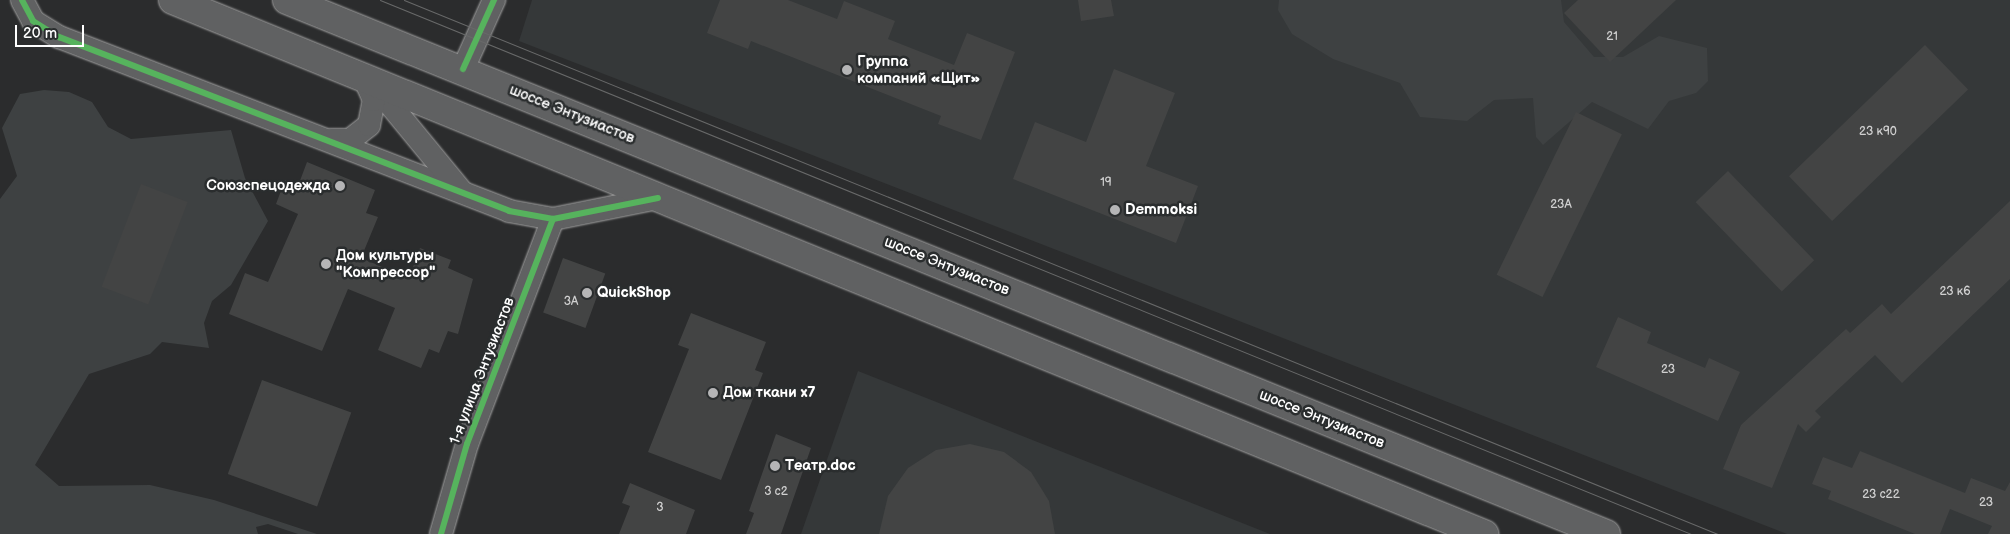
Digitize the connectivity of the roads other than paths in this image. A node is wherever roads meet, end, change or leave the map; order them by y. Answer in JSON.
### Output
{"nodes":[{"id":1,"x":22,"y":0,"type":"edge"},
{"id":2,"x":173,"y":0,"type":"edge"},
{"id":3,"x":287,"y":0,"type":"edge"},
{"id":4,"x":494,"y":0,"type":"edge"},
{"id":5,"x":463,"y":69,"type":"junction"},
{"id":6,"x":356,"y":74,"type":"junction"},
{"id":7,"x":325,"y":139,"type":"junction"},
{"id":8,"x":464,"y":194,"type":"junction"},
{"id":9,"x":658,"y":198,"type":"junction"},
{"id":10,"x":553,"y":220,"type":"junction"},
{"id":11,"x":441,"y":534,"type":"edge"},
{"id":12,"x":1484,"y":534,"type":"edge"},
{"id":13,"x":1606,"y":534,"type":"edge"}],
"edges":[{"from":1,"to":7,"type":"street"},
{"from":2,"to":6,"type":"main road"},
{"from":3,"to":5,"type":"main road","name":"шоссе Энтузиастов"},
{"from":4,"to":5,"type":"street"},
{"from":5,"to":13,"type":"main road","name":"шоссе Энтузиастов"},
{"from":6,"to":7,"type":"street"},
{"from":6,"to":8,"type":"street"},
{"from":6,"to":9,"type":"main road"},
{"from":7,"to":8,"type":"street"},
{"from":8,"to":10,"type":"street"},
{"from":9,"to":10,"type":"street"},
{"from":9,"to":12,"type":"main road"},
{"from":10,"to":11,"type":"street","name":"1-я улица Энтузиастов"}]}
